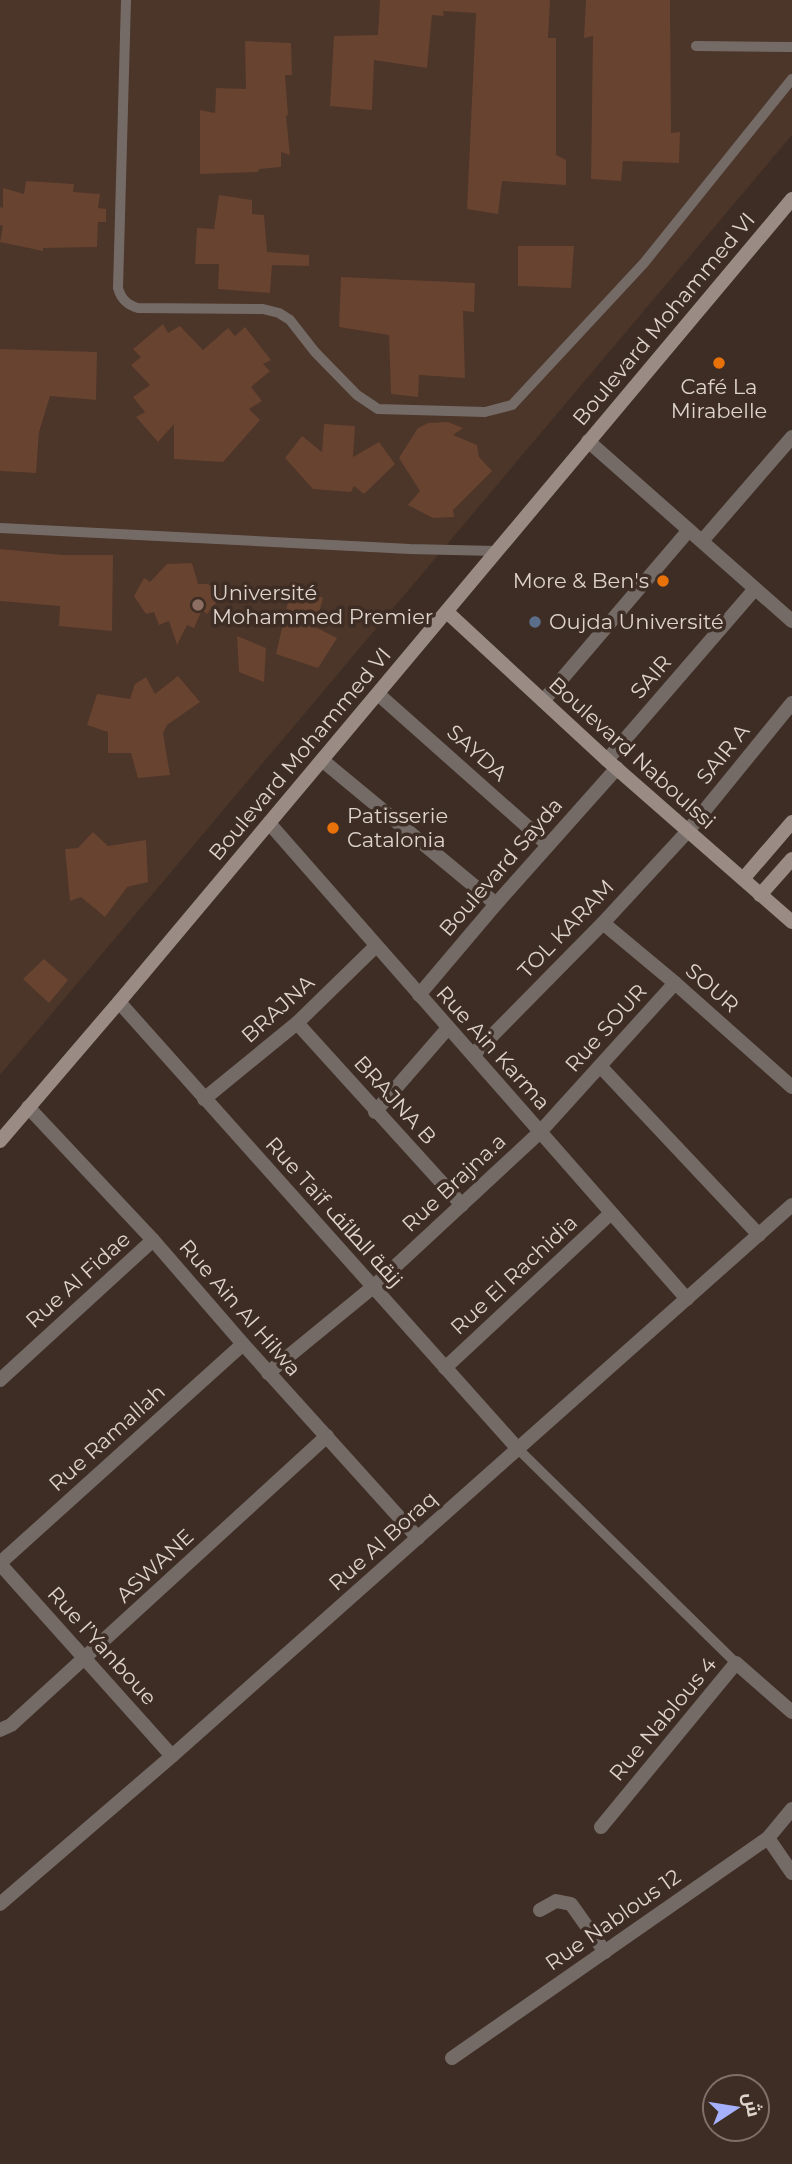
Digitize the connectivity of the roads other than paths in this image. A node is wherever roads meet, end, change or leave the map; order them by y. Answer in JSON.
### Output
{"nodes":[{"id":1,"x":125,"y":0,"type":"edge"},
{"id":2,"x":696,"y":46,"type":"dead end"},
{"id":3,"x":792,"y":47,"type":"edge"},
{"id":4,"x":792,"y":79,"type":"edge"},
{"id":5,"x":792,"y":199,"type":"edge"},
{"id":6,"x":792,"y":437,"type":"edge"},
{"id":7,"x":588,"y":441,"type":"junction"},
{"id":8,"x":0,"y":528,"type":"edge"},
{"id":9,"x":689,"y":530,"type":"junction"},
{"id":10,"x":702,"y":541,"type":"junction"},
{"id":11,"x":495,"y":551,"type":"junction"},
{"id":12,"x":754,"y":590,"type":"junction"},
{"id":13,"x":447,"y":612,"type":"junction"},
{"id":14,"x":792,"y":621,"type":"edge"},
{"id":15,"x":378,"y":694,"type":"junction"},
{"id":16,"x":543,"y":701,"type":"junction"},
{"id":17,"x":792,"y":703,"type":"edge"},
{"id":18,"x":322,"y":760,"type":"junction"},
{"id":19,"x":612,"y":764,"type":"junction"},
{"id":20,"x":792,"y":822,"type":"edge"},
{"id":21,"x":269,"y":823,"type":"junction"},
{"id":22,"x":687,"y":832,"type":"junction"},
{"id":23,"x":548,"y":845,"type":"junction"},
{"id":24,"x":792,"y":859,"type":"edge"},
{"id":25,"x":743,"y":879,"type":"junction"},
{"id":26,"x":760,"y":895,"type":"junction"},
{"id":27,"x":496,"y":904,"type":"junction"},
{"id":28,"x":792,"y":922,"type":"edge"},
{"id":29,"x":603,"y":923,"type":"junction"},
{"id":30,"x":376,"y":946,"type":"junction"},
{"id":31,"x":675,"y":983,"type":"junction"},
{"id":32,"x":419,"y":995,"type":"junction"},
{"id":33,"x":119,"y":1002,"type":"junction"},
{"id":34,"x":297,"y":1023,"type":"junction"},
{"id":35,"x":448,"y":1028,"type":"junction"},
{"id":36,"x":474,"y":1054,"type":"junction"},
{"id":37,"x":600,"y":1066,"type":"junction"},
{"id":38,"x":792,"y":1087,"type":"edge"},
{"id":39,"x":204,"y":1099,"type":"junction"},
{"id":40,"x":28,"y":1107,"type":"junction"},
{"id":41,"x":375,"y":1112,"type":"junction"},
{"id":42,"x":540,"y":1132,"type":"junction"},
{"id":43,"x":0,"y":1141,"type":"edge"},
{"id":44,"x":462,"y":1205,"type":"junction"},
{"id":45,"x":792,"y":1205,"type":"edge"},
{"id":46,"x":611,"y":1213,"type":"junction"},
{"id":47,"x":759,"y":1235,"type":"junction"},
{"id":48,"x":153,"y":1240,"type":"junction"},
{"id":49,"x":373,"y":1287,"type":"junction"},
{"id":50,"x":687,"y":1299,"type":"junction"},
{"id":51,"x":243,"y":1344,"type":"junction"},
{"id":52,"x":445,"y":1368,"type":"junction"},
{"id":53,"x":268,"y":1373,"type":"junction"},
{"id":54,"x":0,"y":1380,"type":"edge"},
{"id":55,"x":327,"y":1436,"type":"junction"},
{"id":56,"x":518,"y":1449,"type":"junction"},
{"id":57,"x":418,"y":1538,"type":"junction"},
{"id":58,"x":0,"y":1563,"type":"edge"},
{"id":59,"x":85,"y":1659,"type":"junction"},
{"id":60,"x":736,"y":1663,"type":"junction"},
{"id":61,"x":792,"y":1712,"type":"edge"},
{"id":62,"x":6,"y":1728,"type":"edge"},
{"id":63,"x":172,"y":1756,"type":"junction"},
{"id":64,"x":792,"y":1809,"type":"edge"},
{"id":65,"x":601,"y":1826,"type":"dead end"},
{"id":66,"x":768,"y":1838,"type":"junction"},
{"id":67,"x":792,"y":1873,"type":"edge"},
{"id":68,"x":0,"y":1904,"type":"edge"},
{"id":69,"x":540,"y":1910,"type":"dead end"},
{"id":70,"x":605,"y":1952,"type":"junction"},
{"id":71,"x":452,"y":2059,"type":"dead end"}],
"edges":[{"from":1,"to":4,"type":"lane"},
{"from":2,"to":3,"type":"lane"},
{"from":5,"to":7,"type":"street","name":"Boulevard Mohammed VI"},
{"from":6,"to":10,"type":"street"},
{"from":7,"to":9,"type":"street"},
{"from":7,"to":11,"type":"street","name":"Boulevard Mohammed VI"},
{"from":8,"to":11,"type":"lane"},
{"from":9,"to":10,"type":"street"},
{"from":9,"to":16,"type":"street"},
{"from":10,"to":12,"type":"street"},
{"from":11,"to":13,"type":"street","name":"Boulevard Mohammed VI"},
{"from":12,"to":14,"type":"street"},
{"from":12,"to":19,"type":"street","name":"SAIR"},
{"from":13,"to":15,"type":"street","name":"Boulevard Mohammed VI"},
{"from":13,"to":16,"type":"street","name":"Boulevard Naboulssi"},
{"from":15,"to":18,"type":"street","name":"Boulevard Mohammed VI"},
{"from":15,"to":23,"type":"street","name":"SAYDA"},
{"from":16,"to":19,"type":"street","name":"Boulevard Naboulssi"},
{"from":17,"to":22,"type":"street","name":"SAIR A"},
{"from":18,"to":21,"type":"street","name":"Boulevard Mohammed VI"},
{"from":18,"to":27,"type":"street"},
{"from":19,"to":22,"type":"street","name":"Boulevard Naboulssi"},
{"from":19,"to":23,"type":"street","name":"Boulevard Sayda"},
{"from":20,"to":25,"type":"street"},
{"from":21,"to":30,"type":"street","name":"Rue Ain Karma"},
{"from":21,"to":33,"type":"street","name":"Boulevard Mohammed VI"},
{"from":22,"to":25,"type":"street","name":"Boulevard Naboulssi"},
{"from":22,"to":29,"type":"street","name":"TOL KARAM"},
{"from":23,"to":27,"type":"street","name":"Boulevard Sayda"},
{"from":24,"to":26,"type":"street"},
{"from":25,"to":26,"type":"street","name":"Boulevard Naboulssi"},
{"from":26,"to":28,"type":"street","name":"Boulevard Naboulssi"},
{"from":27,"to":32,"type":"street","name":"Boulevard Sayda"},
{"from":29,"to":31,"type":"street","name":"SOUR"},
{"from":29,"to":36,"type":"street","name":"TOL KARAM"},
{"from":30,"to":32,"type":"street","name":"Rue Ain Karma"},
{"from":30,"to":34,"type":"street","name":"BRAJNA"},
{"from":31,"to":37,"type":"street","name":"Rue SOUR"},
{"from":31,"to":38,"type":"street","name":"SOUR"},
{"from":32,"to":35,"type":"street","name":"Rue Ain Karma"},
{"from":33,"to":39,"type":"street","name":"Rue Taïf زنقة الطائف"},
{"from":33,"to":40,"type":"street","name":"Boulevard Mohammed VI"},
{"from":34,"to":39,"type":"street","name":"BRAJNA"},
{"from":34,"to":41,"type":"street","name":"BRAJNA B"},
{"from":35,"to":36,"type":"street","name":"Rue Ain Karma"},
{"from":35,"to":41,"type":"street"},
{"from":36,"to":42,"type":"street","name":"Rue Ain Karma"},
{"from":37,"to":42,"type":"street","name":"Rue SOUR"},
{"from":37,"to":47,"type":"street"},
{"from":39,"to":49,"type":"street","name":"Rue Taïf زنقة الطائف"},
{"from":40,"to":43,"type":"street","name":"Boulevard Mohammed VI"},
{"from":40,"to":48,"type":"street","name":"Rue Ain Al Hilwa"},
{"from":41,"to":44,"type":"street","name":"BRAJNA B"},
{"from":42,"to":44,"type":"street","name":"Rue Brajna.a"},
{"from":42,"to":46,"type":"street","name":"Rue Ain Karma"},
{"from":44,"to":49,"type":"street","name":"Rue Brajna.a"},
{"from":45,"to":47,"type":"street","name":"Rue Al Boraq"},
{"from":46,"to":50,"type":"street","name":"Rue Ain Karma"},
{"from":46,"to":52,"type":"street","name":"Rue El Rachidia"},
{"from":47,"to":50,"type":"street","name":"Rue Al Boraq"},
{"from":48,"to":51,"type":"street","name":"Rue Ain Al Hilwa"},
{"from":48,"to":54,"type":"street","name":"Rue Al Fidae"},
{"from":49,"to":52,"type":"street","name":"Rue Taïf زنقة الطائف"},
{"from":49,"to":53,"type":"street","name":"Rue Brajna.a"},
{"from":50,"to":56,"type":"street","name":"Rue Al Boraq"},
{"from":51,"to":53,"type":"street","name":"Rue Ain Al Hilwa"},
{"from":51,"to":58,"type":"street","name":"Rue Ramallah"},
{"from":52,"to":56,"type":"street","name":"Rue Taïf زنقة الطائف"},
{"from":53,"to":55,"type":"street","name":"Rue Ain Al Hilwa"},
{"from":55,"to":57,"type":"street","name":"Rue Ain Al Hilwa"},
{"from":55,"to":59,"type":"street","name":"ASWANE"},
{"from":56,"to":57,"type":"street","name":"Rue Al Boraq"},
{"from":56,"to":60,"type":"lane"},
{"from":57,"to":63,"type":"street","name":"Rue Al Boraq"},
{"from":58,"to":59,"type":"street","name":"Rue l’Yanboue"},
{"from":59,"to":62,"type":"street","name":"ASWANE"},
{"from":59,"to":63,"type":"street","name":"Rue l’Yanboue"},
{"from":60,"to":61,"type":"street","name":"Rue Nablous 4"},
{"from":60,"to":65,"type":"street","name":"Rue Nablous 4"},
{"from":63,"to":68,"type":"street","name":"Rue Al Boraq"},
{"from":64,"to":66,"type":"street","name":"Rue Nablous 12"},
{"from":66,"to":67,"type":"street"},
{"from":66,"to":70,"type":"street","name":"Rue Nablous 12"},
{"from":69,"to":70,"type":"street"},
{"from":70,"to":71,"type":"street","name":"Rue Nablous 12"}]}
